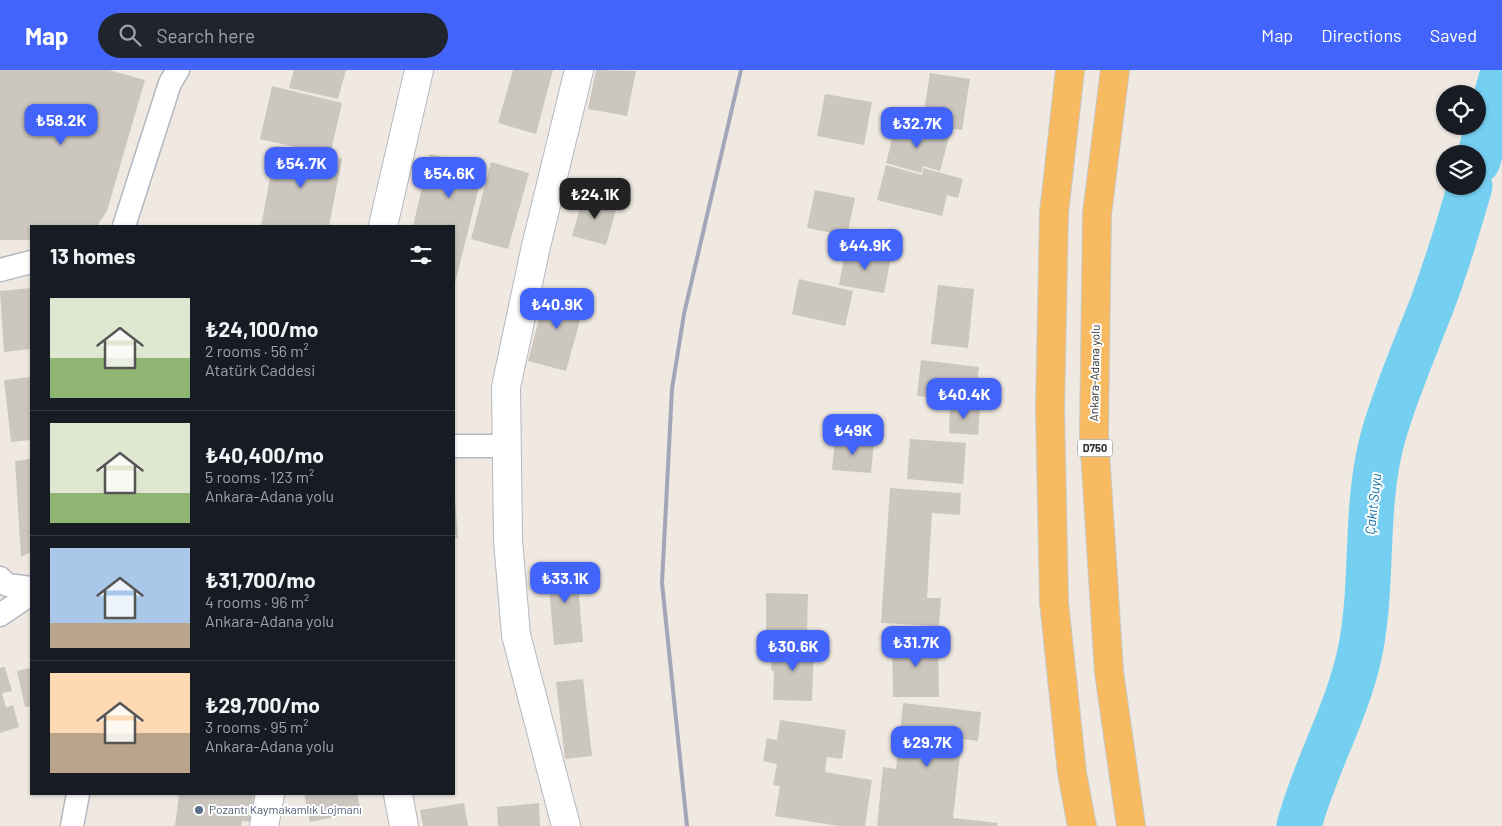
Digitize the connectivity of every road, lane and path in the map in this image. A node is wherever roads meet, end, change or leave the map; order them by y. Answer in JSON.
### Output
{"nodes":[{"id":1,"x":178,"y":70,"type":"edge"},
{"id":2,"x":419,"y":70,"type":"edge"},
{"id":3,"x":579,"y":70,"type":"edge"},
{"id":4,"x":1070,"y":70,"type":"edge"},
{"id":5,"x":1115,"y":70,"type":"edge"},
{"id":6,"x":124,"y":225,"type":"edge"},
{"id":7,"x":383,"y":225,"type":"edge"},
{"id":8,"x":30,"y":262,"type":"edge"},
{"id":9,"x":0,"y":270,"type":"edge"},
{"id":10,"x":455,"y":446,"type":"edge"},
{"id":11,"x":508,"y":446,"type":"junction"},
{"id":12,"x":0,"y":578,"type":"edge"},
{"id":13,"x":30,"y":588,"type":"edge"},
{"id":14,"x":30,"y":595,"type":"edge"},
{"id":15,"x":0,"y":615,"type":"edge"},
{"id":16,"x":78,"y":795,"type":"edge"},
{"id":17,"x":270,"y":795,"type":"edge"},
{"id":18,"x":398,"y":795,"type":"edge"},
{"id":19,"x":72,"y":826,"type":"edge"},
{"id":20,"x":264,"y":826,"type":"edge"},
{"id":21,"x":404,"y":826,"type":"edge"},
{"id":22,"x":566,"y":826,"type":"edge"},
{"id":23,"x":1082,"y":826,"type":"edge"},
{"id":24,"x":1131,"y":826,"type":"edge"}],
"edges":[{"from":1,"to":6,"type":"street"},
{"from":2,"to":7,"type":"main road"},
{"from":3,"to":11,"type":"main road"},
{"from":4,"to":23,"type":"highway"},
{"from":5,"to":24,"type":"highway","name":"Ankara-Adana yolu","number":"D750"},
{"from":8,"to":9,"type":"street"},
{"from":10,"to":11,"type":"street"},
{"from":11,"to":22,"type":"main road"},
{"from":12,"to":13,"type":"street"},
{"from":14,"to":15,"type":"street"},
{"from":16,"to":19,"type":"street"},
{"from":17,"to":20,"type":"main road"},
{"from":18,"to":21,"type":"main road"}]}
